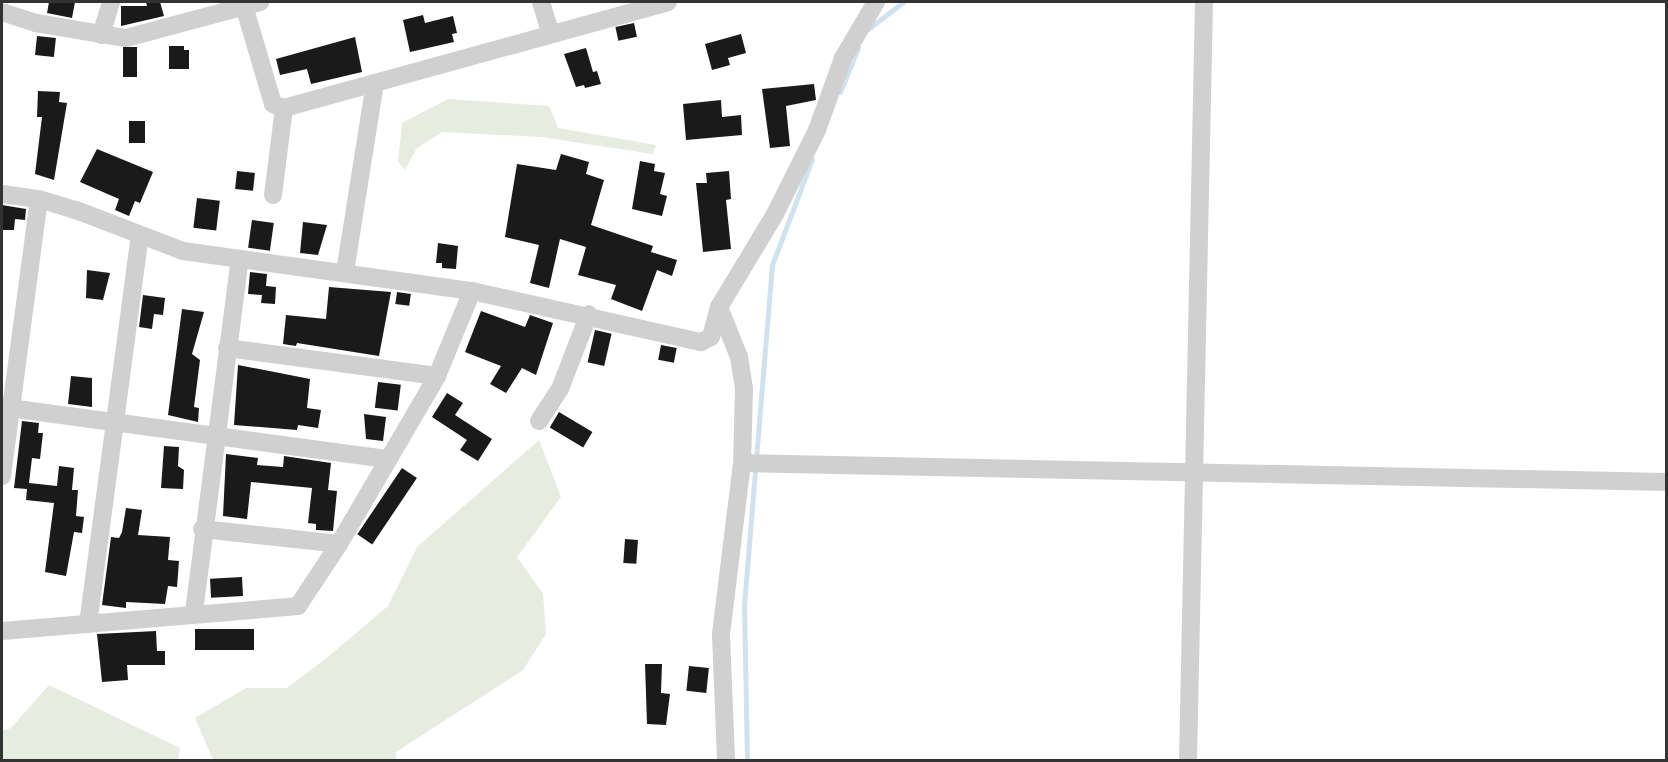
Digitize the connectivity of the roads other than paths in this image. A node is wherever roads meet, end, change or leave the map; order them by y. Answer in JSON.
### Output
{"nodes":[{"id":1,"x":111,"y":2,"type":"edge"},
{"id":2,"x":541,"y":2,"type":"edge"},
{"id":3,"x":668,"y":2,"type":"edge"},
{"id":4,"x":876,"y":2,"type":"edge"},
{"id":5,"x":1204,"y":2,"type":"edge"},
{"id":6,"x":252,"y":4,"type":"edge"},
{"id":7,"x":2,"y":12,"type":"edge"},
{"id":8,"x":550,"y":34,"type":"junction"},
{"id":9,"x":102,"y":35,"type":"junction"},
{"id":10,"x":375,"y":82,"type":"junction"},
{"id":11,"x":284,"y":108,"type":"junction"},
{"id":12,"x":2,"y":194,"type":"edge"},
{"id":13,"x":273,"y":195,"type":"dead end"},
{"id":14,"x":39,"y":199,"type":"junction"},
{"id":15,"x":140,"y":235,"type":"junction"},
{"id":16,"x":240,"y":259,"type":"junction"},
{"id":17,"x":345,"y":272,"type":"junction"},
{"id":18,"x":472,"y":291,"type":"junction"},
{"id":19,"x":719,"y":307,"type":"junction"},
{"id":20,"x":588,"y":314,"type":"junction"},
{"id":21,"x":227,"y":348,"type":"junction"},
{"id":22,"x":437,"y":376,"type":"junction"},
{"id":23,"x":7,"y":408,"type":"edge"},
{"id":24,"x":539,"y":421,"type":"dead end"},
{"id":25,"x":113,"y":422,"type":"junction"},
{"id":26,"x":215,"y":437,"type":"junction"},
{"id":27,"x":389,"y":459,"type":"junction"},
{"id":28,"x":742,"y":463,"type":"junction"},
{"id":29,"x":1195,"y":473,"type":"junction"},
{"id":30,"x":2,"y":476,"type":"edge"},
{"id":31,"x":1666,"y":483,"type":"edge"},
{"id":32,"x":202,"y":529,"type":"junction"},
{"id":33,"x":339,"y":544,"type":"junction"},
{"id":34,"x":194,"y":612,"type":"junction"},
{"id":35,"x":88,"y":624,"type":"junction"},
{"id":36,"x":2,"y":631,"type":"edge"},
{"id":37,"x":726,"y":760,"type":"edge"},
{"id":38,"x":1188,"y":760,"type":"edge"}],
"edges":[{"from":1,"to":9,"type":"street"},
{"from":2,"to":8,"type":"street"},
{"from":3,"to":8,"type":"street"},
{"from":4,"to":19,"type":"street"},
{"from":5,"to":29,"type":"street"},
{"from":6,"to":9,"type":"street"},
{"from":6,"to":11,"type":"street"},
{"from":7,"to":9,"type":"street"},
{"from":8,"to":10,"type":"street"},
{"from":10,"to":11,"type":"street"},
{"from":10,"to":17,"type":"street"},
{"from":11,"to":13,"type":"street"},
{"from":12,"to":14,"type":"street"},
{"from":14,"to":15,"type":"street"},
{"from":14,"to":23,"type":"street"},
{"from":15,"to":16,"type":"street"},
{"from":15,"to":25,"type":"street"},
{"from":16,"to":17,"type":"street"},
{"from":16,"to":21,"type":"street"},
{"from":17,"to":18,"type":"street"},
{"from":18,"to":20,"type":"street"},
{"from":18,"to":22,"type":"street"},
{"from":19,"to":20,"type":"street"},
{"from":19,"to":28,"type":"street"},
{"from":20,"to":24,"type":"street"},
{"from":21,"to":22,"type":"street"},
{"from":21,"to":26,"type":"street"},
{"from":22,"to":27,"type":"street"},
{"from":23,"to":25,"type":"street"},
{"from":23,"to":30,"type":"street"},
{"from":25,"to":26,"type":"street"},
{"from":25,"to":35,"type":"street"},
{"from":26,"to":27,"type":"street"},
{"from":26,"to":32,"type":"street"},
{"from":27,"to":33,"type":"street"},
{"from":28,"to":29,"type":"street"},
{"from":28,"to":37,"type":"street"},
{"from":29,"to":31,"type":"street"},
{"from":29,"to":38,"type":"street"},
{"from":32,"to":33,"type":"street"},
{"from":32,"to":34,"type":"street"},
{"from":33,"to":34,"type":"street"},
{"from":34,"to":35,"type":"street"},
{"from":35,"to":36,"type":"street"}]}
